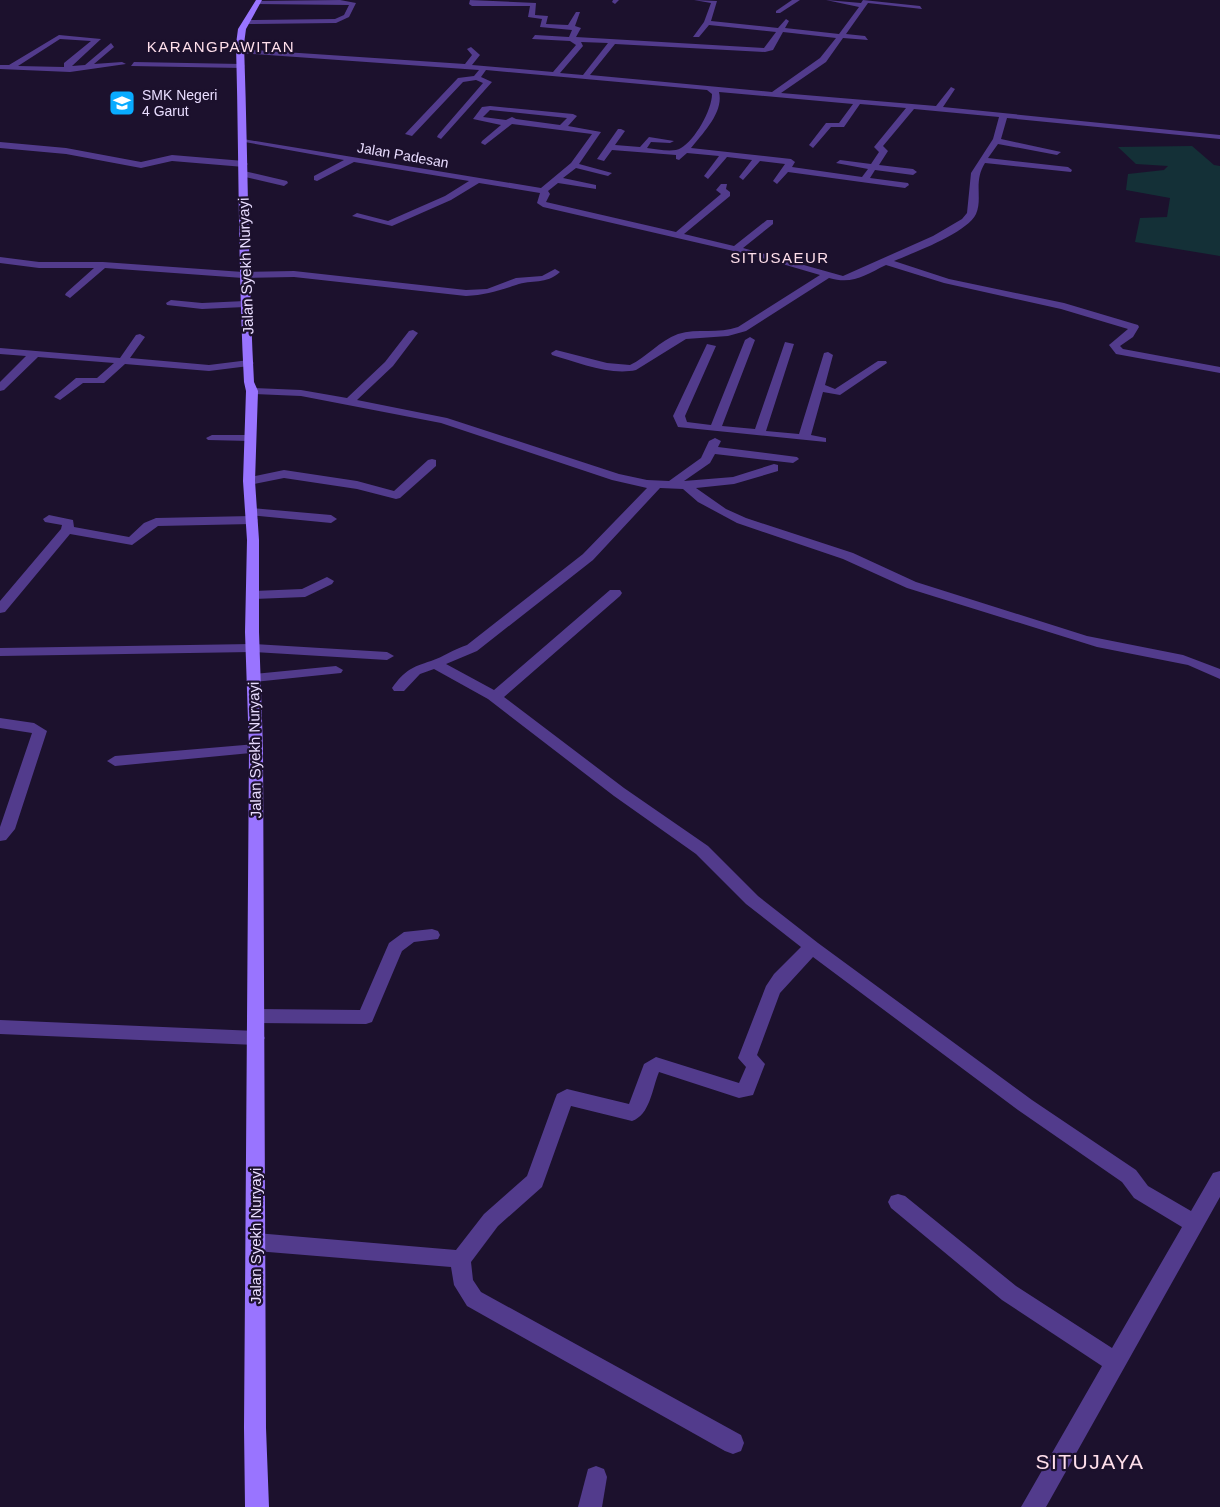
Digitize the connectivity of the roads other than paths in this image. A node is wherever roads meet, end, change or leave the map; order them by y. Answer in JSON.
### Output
{"nodes":[{"id":1,"x":473,"y":0,"type":"edge"},
{"id":2,"x":697,"y":0,"type":"edge"},
{"id":3,"x":797,"y":0,"type":"edge"},
{"id":4,"x":829,"y":0,"type":"edge"},
{"id":5,"x":258,"y":1,"type":"edge"},
{"id":6,"x":333,"y":1,"type":"edge"},
{"id":7,"x":715,"y":1,"type":"edge"},
{"id":8,"x":502,"y":2,"type":"edge"},
{"id":9,"x":528,"y":2,"type":"edge"},
{"id":10,"x":864,"y":3,"type":"edge"},
{"id":11,"x":920,"y":8,"type":"dead end"},
{"id":12,"x":887,"y":10,"type":"dead end"},
{"id":13,"x":506,"y":12,"type":"dead end"},
{"id":14,"x":532,"y":12,"type":"junction"},
{"id":15,"x":778,"y":12,"type":"dead end"},
{"id":16,"x":578,"y":13,"type":"dead end"},
{"id":17,"x":743,"y":14,"type":"dead end"},
{"id":18,"x":771,"y":18,"type":"dead end"},
{"id":19,"x":246,"y":21,"type":"junction"},
{"id":20,"x":786,"y":21,"type":"dead end"},
{"id":21,"x":707,"y":23,"type":"junction"},
{"id":22,"x":570,"y":28,"type":"junction"},
{"id":23,"x":780,"y":30,"type":"junction"},
{"id":24,"x":696,"y":35,"type":"dead end"},
{"id":25,"x":40,"y":36,"type":"dead end"},
{"id":26,"x":841,"y":36,"type":"junction"},
{"id":27,"x":59,"y":37,"type":"junction"},
{"id":28,"x":535,"y":37,"type":"dead end"},
{"id":29,"x":865,"y":38,"type":"dead end"},
{"id":30,"x":571,"y":39,"type":"junction"},
{"id":31,"x":760,"y":40,"type":"junction"},
{"id":32,"x":728,"y":41,"type":"junction"},
{"id":33,"x":580,"y":44,"type":"junction"},
{"id":34,"x":111,"y":45,"type":"dead end"},
{"id":35,"x":471,"y":49,"type":"dead end"},
{"id":36,"x":573,"y":53,"type":"junction"},
{"id":37,"x":582,"y":54,"type":"dead end"},
{"id":38,"x":591,"y":54,"type":"dead end"},
{"id":39,"x":600,"y":55,"type":"dead end"},
{"id":40,"x":241,"y":59,"type":"junction"},
{"id":41,"x":565,"y":62,"type":"junction"},
{"id":42,"x":574,"y":63,"type":"dead end"},
{"id":43,"x":584,"y":63,"type":"dead end"},
{"id":44,"x":593,"y":64,"type":"dead end"},
{"id":45,"x":0,"y":67,"type":"edge"},
{"id":46,"x":11,"y":67,"type":"junction"},
{"id":47,"x":467,"y":67,"type":"junction"},
{"id":48,"x":484,"y":68,"type":"junction"},
{"id":49,"x":70,"y":69,"type":"junction"},
{"id":50,"x":85,"y":69,"type":"junction"},
{"id":51,"x":555,"y":73,"type":"junction"},
{"id":52,"x":584,"y":76,"type":"junction"},
{"id":53,"x":476,"y":78,"type":"junction"},
{"id":54,"x":454,"y":87,"type":"junction"},
{"id":55,"x":483,"y":89,"type":"junction"},
{"id":56,"x":710,"y":89,"type":"junction"},
{"id":57,"x":951,"y":89,"type":"dead end"},
{"id":58,"x":774,"y":94,"type":"junction"},
{"id":59,"x":444,"y":96,"type":"junction"},
{"id":60,"x":902,"y":96,"type":"dead end"},
{"id":61,"x":454,"y":97,"type":"dead end"},
{"id":62,"x":464,"y":98,"type":"dead end"},
{"id":63,"x":474,"y":99,"type":"junction"},
{"id":64,"x":858,"y":102,"type":"junction"},
{"id":65,"x":899,"y":105,"type":"junction"},
{"id":66,"x":435,"y":106,"type":"junction"},
{"id":67,"x":912,"y":106,"type":"junction"},
{"id":68,"x":445,"y":107,"type":"dead end"},
{"id":69,"x":455,"y":108,"type":"dead end"},
{"id":70,"x":465,"y":109,"type":"junction"},
{"id":71,"x":938,"y":109,"type":"junction"},
{"id":72,"x":516,"y":111,"type":"junction"},
{"id":73,"x":1003,"y":116,"type":"junction"},
{"id":74,"x":425,"y":117,"type":"junction"},
{"id":75,"x":436,"y":118,"type":"dead end"},
{"id":76,"x":446,"y":118,"type":"dead end"},
{"id":77,"x":456,"y":120,"type":"junction"},
{"id":78,"x":509,"y":122,"type":"junction"},
{"id":79,"x":416,"y":127,"type":"junction"},
{"id":80,"x":426,"y":128,"type":"dead end"},
{"id":81,"x":563,"y":128,"type":"junction"},
{"id":82,"x":621,"y":131,"type":"dead end"},
{"id":83,"x":441,"y":132,"type":"dead end"},
{"id":84,"x":409,"y":134,"type":"dead end"},
{"id":85,"x":1220,"y":137,"type":"edge"},
{"id":86,"x":243,"y":141,"type":"junction"},
{"id":87,"x":670,"y":141,"type":"dead end"},
{"id":88,"x":996,"y":141,"type":"junction"},
{"id":89,"x":485,"y":143,"type":"dead end"},
{"id":90,"x":0,"y":145,"type":"edge"},
{"id":91,"x":748,"y":145,"type":"dead end"},
{"id":92,"x":813,"y":146,"type":"dead end"},
{"id":93,"x":609,"y":147,"type":"junction"},
{"id":94,"x":780,"y":148,"type":"dead end"},
{"id":95,"x":642,"y":150,"type":"junction"},
{"id":96,"x":684,"y":150,"type":"junction"},
{"id":97,"x":1057,"y":152,"type":"dead end"},
{"id":98,"x":725,"y":155,"type":"junction"},
{"id":99,"x":739,"y":156,"type":"junction"},
{"id":100,"x":758,"y":158,"type":"junction"},
{"id":101,"x":601,"y":159,"type":"dead end"},
{"id":102,"x":351,"y":160,"type":"junction"},
{"id":103,"x":772,"y":160,"type":"junction"},
{"id":104,"x":984,"y":160,"type":"junction"},
{"id":105,"x":674,"y":163,"type":"dead end"},
{"id":106,"x":840,"y":163,"type":"dead end"},
{"id":107,"x":574,"y":165,"type":"junction"},
{"id":108,"x":873,"y":167,"type":"junction"},
{"id":109,"x":244,"y":169,"type":"junction"},
{"id":110,"x":786,"y":169,"type":"junction"},
{"id":111,"x":1068,"y":170,"type":"dead end"},
{"id":112,"x":913,"y":172,"type":"dead end"},
{"id":113,"x":608,"y":173,"type":"dead end"},
{"id":114,"x":818,"y":173,"type":"junction"},
{"id":115,"x":708,"y":176,"type":"dead end"},
{"id":116,"x":743,"y":177,"type":"dead end"},
{"id":117,"x":317,"y":178,"type":"dead end"},
{"id":118,"x":865,"y":179,"type":"junction"},
{"id":119,"x":558,"y":180,"type":"junction"},
{"id":120,"x":476,"y":181,"type":"junction"},
{"id":121,"x":777,"y":181,"type":"dead end"},
{"id":122,"x":284,"y":183,"type":"dead end"},
{"id":123,"x":808,"y":185,"type":"dead end"},
{"id":124,"x":905,"y":185,"type":"dead end"},
{"id":125,"x":724,"y":186,"type":"dead end"},
{"id":126,"x":593,"y":187,"type":"dead end"},
{"id":127,"x":543,"y":191,"type":"junction"},
{"id":128,"x":357,"y":216,"type":"dead end"},
{"id":129,"x":770,"y":222,"type":"dead end"},
{"id":130,"x":678,"y":235,"type":"junction"},
{"id":131,"x":736,"y":249,"type":"junction"},
{"id":132,"x":0,"y":260,"type":"edge"},
{"id":133,"x":884,"y":261,"type":"junction"},
{"id":134,"x":103,"y":266,"type":"junction"},
{"id":135,"x":555,"y":272,"type":"dead end"},
{"id":136,"x":243,"y":275,"type":"junction"},
{"id":137,"x":827,"y":275,"type":"junction"},
{"id":138,"x":70,"y":295,"type":"dead end"},
{"id":139,"x":171,"y":303,"type":"dead end"},
{"id":140,"x":245,"y":304,"type":"junction"},
{"id":141,"x":413,"y":333,"type":"dead end"},
{"id":142,"x":140,"y":337,"type":"dead end"},
{"id":143,"x":750,"y":340,"type":"dead end"},
{"id":144,"x":789,"y":345,"type":"dead end"},
{"id":145,"x":711,"y":346,"type":"dead end"},
{"id":146,"x":0,"y":351,"type":"edge"},
{"id":147,"x":556,"y":353,"type":"dead end"},
{"id":148,"x":36,"y":354,"type":"junction"},
{"id":149,"x":828,"y":355,"type":"dead end"},
{"id":150,"x":123,"y":360,"type":"junction"},
{"id":151,"x":249,"y":363,"type":"junction"},
{"id":152,"x":882,"y":363,"type":"dead end"},
{"id":153,"x":1220,"y":370,"type":"edge"},
{"id":154,"x":819,"y":387,"type":"junction"},
{"id":155,"x":0,"y":388,"type":"edge"},
{"id":156,"x":252,"y":391,"type":"junction"},
{"id":157,"x":60,"y":397,"type":"dead end"},
{"id":158,"x":348,"y":403,"type":"junction"},
{"id":159,"x":718,"y":430,"type":"junction"},
{"id":160,"x":759,"y":434,"type":"junction"},
{"id":161,"x":212,"y":438,"type":"dead end"},
{"id":162,"x":249,"y":438,"type":"junction"},
{"id":163,"x":804,"y":438,"type":"junction"},
{"id":164,"x":822,"y":440,"type":"dead end"},
{"id":165,"x":711,"y":450,"type":"junction"},
{"id":166,"x":793,"y":459,"type":"dead end"},
{"id":167,"x":432,"y":463,"type":"dead end"},
{"id":168,"x":774,"y":468,"type":"dead end"},
{"id":169,"x":249,"y":481,"type":"junction"},
{"id":170,"x":656,"y":485,"type":"junction"},
{"id":171,"x":671,"y":485,"type":"junction"},
{"id":172,"x":686,"y":485,"type":"junction"},
{"id":173,"x":252,"y":516,"type":"junction"},
{"id":174,"x":49,"y":519,"type":"dead end"},
{"id":175,"x":331,"y":519,"type":"dead end"},
{"id":176,"x":68,"y":530,"type":"junction"},
{"id":177,"x":327,"y":581,"type":"dead end"},
{"id":178,"x":615,"y":593,"type":"dead end"},
{"id":179,"x":254,"y":595,"type":"junction"},
{"id":180,"x":0,"y":609,"type":"edge"},
{"id":181,"x":252,"y":648,"type":"junction"},
{"id":182,"x":0,"y":652,"type":"edge"},
{"id":183,"x":319,"y":652,"type":"junction"},
{"id":184,"x":387,"y":656,"type":"dead end"},
{"id":185,"x":436,"y":665,"type":"junction"},
{"id":186,"x":336,"y":670,"type":"dead end"},
{"id":187,"x":316,"y":672,"type":"junction"},
{"id":188,"x":1220,"y":675,"type":"edge"},
{"id":189,"x":254,"y":678,"type":"junction"},
{"id":190,"x":399,"y":688,"type":"dead end"},
{"id":191,"x":496,"y":696,"type":"junction"},
{"id":192,"x":0,"y":723,"type":"edge"},
{"id":193,"x":256,"y":749,"type":"junction"},
{"id":194,"x":115,"y":762,"type":"dead end"},
{"id":195,"x":0,"y":836,"type":"edge"},
{"id":196,"x":432,"y":935,"type":"dead end"},
{"id":197,"x":812,"y":946,"type":"junction"},
{"id":198,"x":256,"y":1016,"type":"junction"},
{"id":199,"x":0,"y":1027,"type":"edge"},
{"id":200,"x":256,"y":1038,"type":"junction"},
{"id":201,"x":1220,"y":1179,"type":"edge"},
{"id":202,"x":898,"y":1202,"type":"dead end"},
{"id":203,"x":1195,"y":1224,"type":"junction"},
{"id":204,"x":256,"y":1242,"type":"junction"},
{"id":205,"x":461,"y":1259,"type":"junction"},
{"id":206,"x":1116,"y":1363,"type":"junction"},
{"id":207,"x":733,"y":1443,"type":"dead end"},
{"id":208,"x":596,"y":1477,"type":"dead end"},
{"id":209,"x":257,"y":1507,"type":"edge"},
{"id":210,"x":590,"y":1507,"type":"edge"},
{"id":211,"x":1033,"y":1507,"type":"edge"}],
"edges":[{"from":1,"to":8,"type":"street"},
{"from":2,"to":7,"type":"street"},
{"from":3,"to":15,"type":"street"},
{"from":4,"to":10,"type":"street"},
{"from":5,"to":6,"type":"street"},
{"from":5,"to":19,"type":"main road","name":"Jalan Syekh Nuryayi"},
{"from":6,"to":19,"type":"street"},
{"from":7,"to":21,"type":"street"},
{"from":8,"to":9,"type":"street"},
{"from":9,"to":14,"type":"street"},
{"from":10,"to":11,"type":"street"},
{"from":10,"to":12,"type":"street"},
{"from":10,"to":26,"type":"street"},
{"from":13,"to":14,"type":"street"},
{"from":14,"to":22,"type":"street"},
{"from":16,"to":22,"type":"street"},
{"from":17,"to":32,"type":"street"},
{"from":18,"to":31,"type":"street"},
{"from":19,"to":40,"type":"main road","name":"Jalan Syekh Nuryayi"},
{"from":20,"to":23,"type":"street"},
{"from":21,"to":24,"type":"street"},
{"from":21,"to":32,"type":"street"},
{"from":22,"to":30,"type":"street"},
{"from":23,"to":26,"type":"street"},
{"from":23,"to":31,"type":"street"},
{"from":23,"to":31,"type":"street"},
{"from":25,"to":27,"type":"street"},
{"from":26,"to":29,"type":"street"},
{"from":26,"to":58,"type":"street"},
{"from":27,"to":46,"type":"street"},
{"from":27,"to":49,"type":"street"},
{"from":28,"to":30,"type":"street"},
{"from":30,"to":32,"type":"street"},
{"from":30,"to":33,"type":"street"},
{"from":31,"to":32,"type":"street"},
{"from":31,"to":32,"type":"street"},
{"from":33,"to":36,"type":"street"},
{"from":33,"to":52,"type":"street"},
{"from":34,"to":50,"type":"street"},
{"from":35,"to":47,"type":"street"},
{"from":36,"to":37,"type":"street"},
{"from":36,"to":41,"type":"street"},
{"from":38,"to":39,"type":"street"},
{"from":40,"to":47,"type":"street"},
{"from":40,"to":50,"type":"street"},
{"from":40,"to":86,"type":"main road","name":"Jalan Syekh Nuryayi"},
{"from":41,"to":42,"type":"street"},
{"from":41,"to":51,"type":"street"},
{"from":43,"to":44,"type":"street"},
{"from":45,"to":46,"type":"street"},
{"from":46,"to":49,"type":"street"},
{"from":47,"to":48,"type":"street"},
{"from":48,"to":51,"type":"street"},
{"from":48,"to":53,"type":"street"},
{"from":49,"to":50,"type":"street"},
{"from":51,"to":52,"type":"street"},
{"from":52,"to":56,"type":"street"},
{"from":53,"to":54,"type":"street"},
{"from":53,"to":55,"type":"street"},
{"from":54,"to":55,"type":"street"},
{"from":54,"to":59,"type":"street"},
{"from":55,"to":63,"type":"street"},
{"from":56,"to":58,"type":"street"},
{"from":56,"to":96,"type":"street"},
{"from":57,"to":71,"type":"street"},
{"from":58,"to":64,"type":"street"},
{"from":59,"to":61,"type":"street"},
{"from":59,"to":66,"type":"street"},
{"from":60,"to":65,"type":"street"},
{"from":62,"to":63,"type":"street"},
{"from":63,"to":70,"type":"street"},
{"from":64,"to":65,"type":"street"},
{"from":64,"to":92,"type":"street"},
{"from":65,"to":67,"type":"street"},
{"from":66,"to":68,"type":"street"},
{"from":66,"to":74,"type":"street"},
{"from":67,"to":71,"type":"street"},
{"from":67,"to":108,"type":"street"},
{"from":69,"to":70,"type":"street"},
{"from":70,"to":77,"type":"street"},
{"from":71,"to":73,"type":"street"},
{"from":72,"to":78,"type":"street"},
{"from":72,"to":78,"type":"street"},
{"from":72,"to":81,"type":"street"},
{"from":73,"to":85,"type":"street"},
{"from":73,"to":88,"type":"street"},
{"from":74,"to":75,"type":"street"},
{"from":74,"to":79,"type":"street"},
{"from":76,"to":77,"type":"street"},
{"from":77,"to":83,"type":"street"},
{"from":78,"to":81,"type":"street"},
{"from":78,"to":89,"type":"street"},
{"from":79,"to":80,"type":"street"},
{"from":79,"to":84,"type":"street"},
{"from":81,"to":107,"type":"street"},
{"from":82,"to":93,"type":"street"},
{"from":86,"to":102,"type":"street","name":"Jalan Padesan"},
{"from":86,"to":109,"type":"main road","name":"Jalan Syekh Nuryayi"},
{"from":87,"to":95,"type":"street"},
{"from":88,"to":97,"type":"street"},
{"from":88,"to":104,"type":"street"},
{"from":90,"to":109,"type":"street"},
{"from":91,"to":99,"type":"street"},
{"from":93,"to":95,"type":"street"},
{"from":93,"to":101,"type":"street"},
{"from":94,"to":103,"type":"street"},
{"from":95,"to":96,"type":"street"},
{"from":96,"to":98,"type":"street"},
{"from":96,"to":105,"type":"street"},
{"from":98,"to":99,"type":"street"},
{"from":98,"to":115,"type":"street"},
{"from":99,"to":100,"type":"street"},
{"from":100,"to":103,"type":"street"},
{"from":100,"to":116,"type":"street"},
{"from":102,"to":117,"type":"street"},
{"from":102,"to":120,"type":"street","name":"Jalan Padesan"},
{"from":103,"to":110,"type":"street"},
{"from":104,"to":111,"type":"street"},
{"from":104,"to":133,"type":"street"},
{"from":106,"to":108,"type":"street"},
{"from":107,"to":113,"type":"street"},
{"from":107,"to":119,"type":"street"},
{"from":108,"to":112,"type":"street"},
{"from":108,"to":118,"type":"street"},
{"from":109,"to":122,"type":"street"},
{"from":109,"to":136,"type":"main road","name":"Jalan Syekh Nuryayi"},
{"from":110,"to":114,"type":"street"},
{"from":110,"to":121,"type":"street"},
{"from":114,"to":118,"type":"street"},
{"from":114,"to":123,"type":"street"},
{"from":118,"to":124,"type":"street"},
{"from":119,"to":126,"type":"street"},
{"from":119,"to":127,"type":"street"},
{"from":120,"to":127,"type":"street","name":"Jalan Padesan"},
{"from":120,"to":128,"type":"street"},
{"from":125,"to":130,"type":"street"},
{"from":127,"to":130,"type":"street"},
{"from":129,"to":131,"type":"street"},
{"from":130,"to":131,"type":"street"},
{"from":131,"to":137,"type":"street"},
{"from":132,"to":134,"type":"street"},
{"from":133,"to":137,"type":"street"},
{"from":133,"to":153,"type":"street"},
{"from":134,"to":136,"type":"street"},
{"from":134,"to":138,"type":"street"},
{"from":135,"to":136,"type":"street"},
{"from":136,"to":140,"type":"main road","name":"Jalan Syekh Nuryayi"},
{"from":137,"to":147,"type":"street"},
{"from":139,"to":140,"type":"street"},
{"from":140,"to":151,"type":"main road","name":"Jalan Syekh Nuryayi"},
{"from":141,"to":158,"type":"street"},
{"from":142,"to":150,"type":"street"},
{"from":143,"to":159,"type":"street"},
{"from":144,"to":160,"type":"street"},
{"from":145,"to":159,"type":"street"},
{"from":146,"to":148,"type":"street"},
{"from":148,"to":150,"type":"street"},
{"from":148,"to":155,"type":"street"},
{"from":149,"to":154,"type":"street"},
{"from":150,"to":151,"type":"street"},
{"from":150,"to":157,"type":"street"},
{"from":151,"to":156,"type":"main road","name":"Jalan Syekh Nuryayi"},
{"from":152,"to":154,"type":"street"},
{"from":154,"to":163,"type":"street"},
{"from":156,"to":158,"type":"street"},
{"from":156,"to":162,"type":"main road","name":"Jalan Syekh Nuryayi"},
{"from":158,"to":170,"type":"street"},
{"from":159,"to":160,"type":"street"},
{"from":159,"to":165,"type":"street"},
{"from":160,"to":163,"type":"street"},
{"from":161,"to":162,"type":"street"},
{"from":162,"to":169,"type":"main road","name":"Jalan Syekh Nuryayi"},
{"from":163,"to":164,"type":"street"},
{"from":165,"to":166,"type":"street"},
{"from":165,"to":171,"type":"street"},
{"from":167,"to":169,"type":"street"},
{"from":168,"to":172,"type":"street"},
{"from":169,"to":173,"type":"main road","name":"Jalan Syekh Nuryayi"},
{"from":170,"to":171,"type":"street"},
{"from":170,"to":185,"type":"street"},
{"from":171,"to":172,"type":"street"},
{"from":172,"to":188,"type":"street"},
{"from":173,"to":175,"type":"street"},
{"from":173,"to":176,"type":"street"},
{"from":173,"to":179,"type":"main road","name":"Jalan Syekh Nuryayi"},
{"from":174,"to":176,"type":"street"},
{"from":176,"to":180,"type":"street"},
{"from":177,"to":179,"type":"street"},
{"from":178,"to":191,"type":"street"},
{"from":179,"to":181,"type":"main road","name":"Jalan Syekh Nuryayi"},
{"from":181,"to":182,"type":"street"},
{"from":181,"to":183,"type":"street"},
{"from":181,"to":189,"type":"main road","name":"Jalan Syekh Nuryayi"},
{"from":183,"to":184,"type":"street"},
{"from":183,"to":187,"type":"street"},
{"from":185,"to":190,"type":"street"},
{"from":185,"to":191,"type":"street"},
{"from":186,"to":187,"type":"street"},
{"from":187,"to":189,"type":"street"},
{"from":189,"to":193,"type":"main road","name":"Jalan Syekh Nuryayi"},
{"from":191,"to":197,"type":"street"},
{"from":192,"to":195,"type":"street"},
{"from":193,"to":194,"type":"street"},
{"from":193,"to":198,"type":"main road","name":"Jalan Syekh Nuryayi"},
{"from":196,"to":198,"type":"street"},
{"from":197,"to":203,"type":"street"},
{"from":197,"to":205,"type":"street"},
{"from":198,"to":200,"type":"main road","name":"Jalan Syekh Nuryayi"},
{"from":199,"to":200,"type":"street"},
{"from":200,"to":204,"type":"main road","name":"Jalan Syekh Nuryayi"},
{"from":201,"to":203,"type":"street"},
{"from":202,"to":206,"type":"street"},
{"from":203,"to":206,"type":"street"},
{"from":204,"to":205,"type":"street"},
{"from":204,"to":209,"type":"main road","name":"Jalan Syekh Nuryayi"},
{"from":205,"to":207,"type":"street"},
{"from":206,"to":211,"type":"street"},
{"from":208,"to":210,"type":"street"}]}
